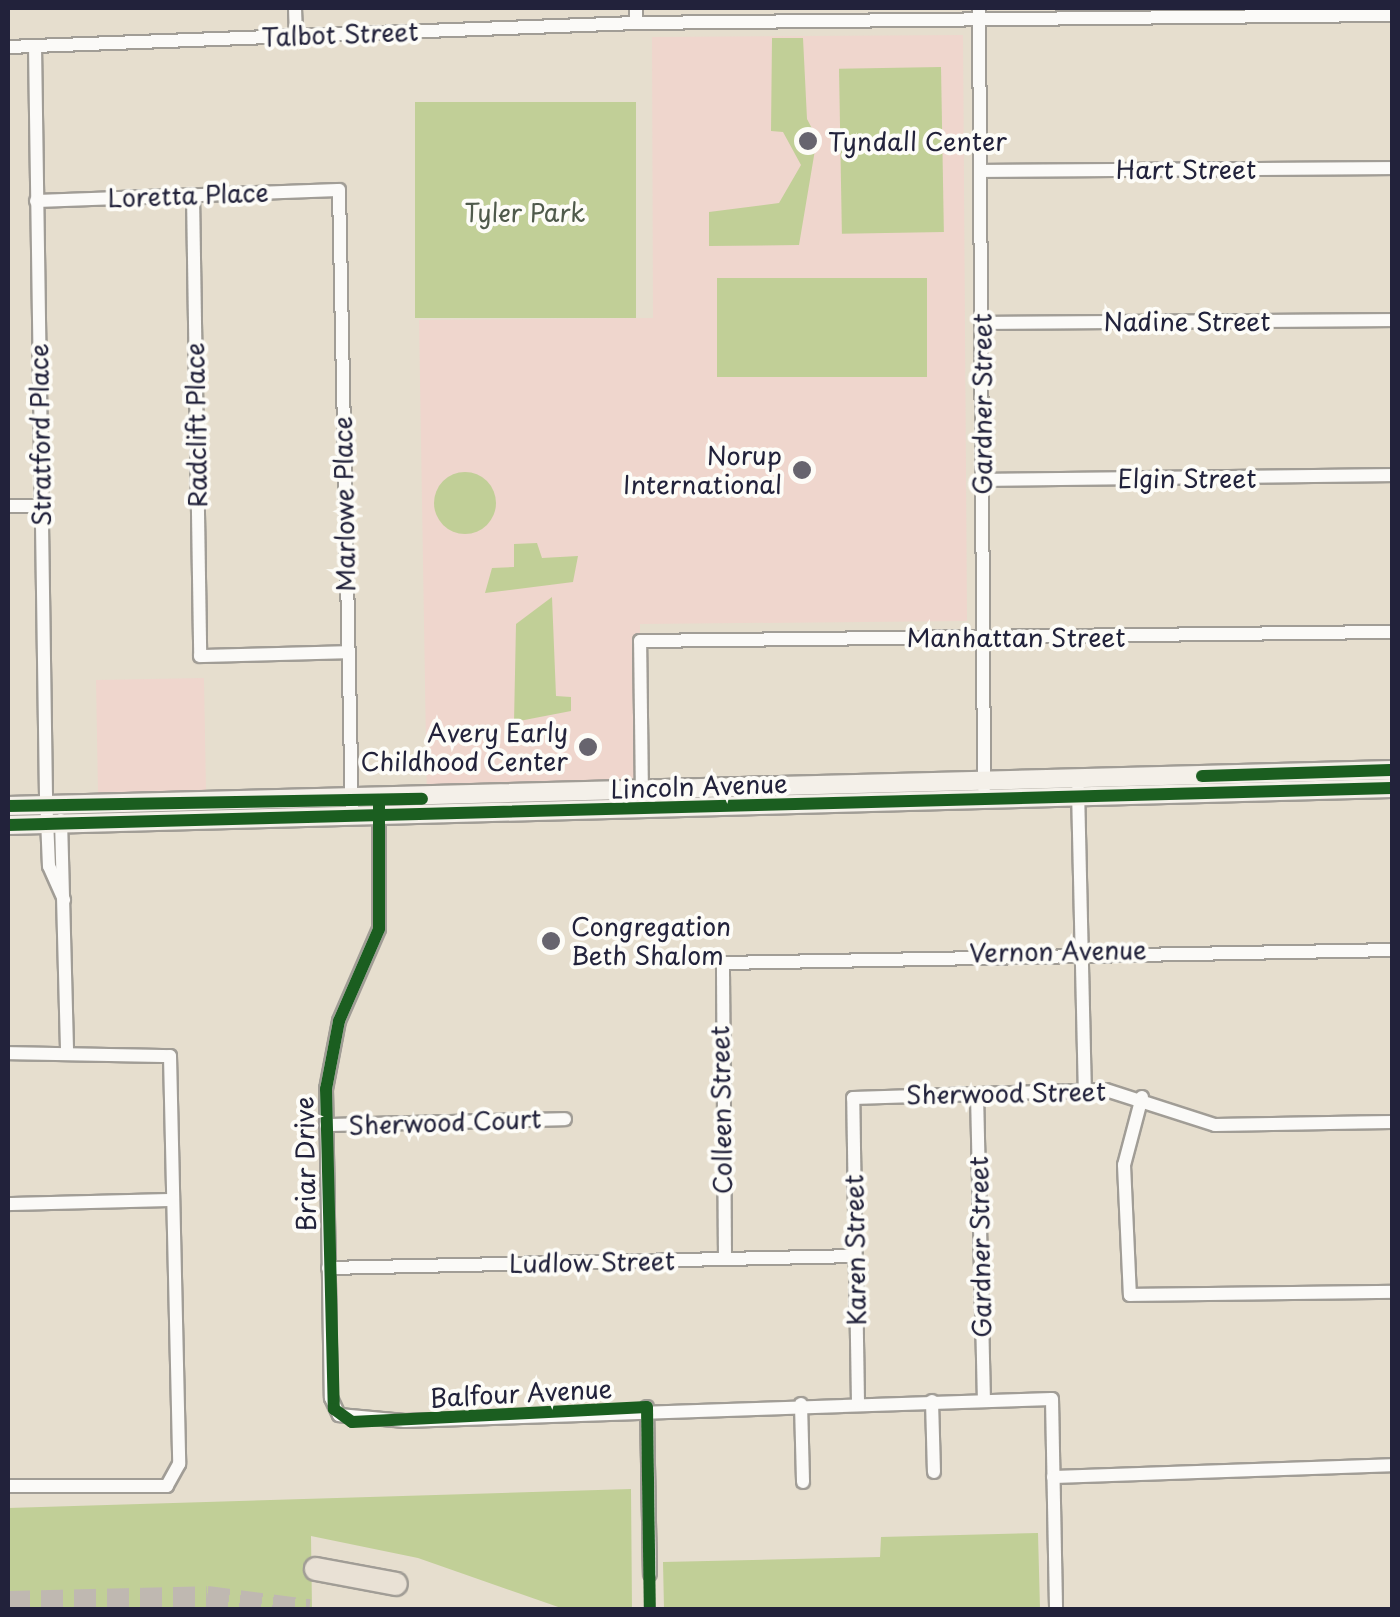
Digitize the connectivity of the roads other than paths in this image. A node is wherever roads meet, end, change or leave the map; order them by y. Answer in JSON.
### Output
{"nodes":[{"id":1,"x":295,"y":8,"type":"edge"},
{"id":2,"x":979,"y":14,"type":"edge"},
{"id":3,"x":636,"y":15,"type":"edge"},
{"id":4,"x":1392,"y":15,"type":"edge"},
{"id":5,"x":296,"y":36,"type":"junction"},
{"id":6,"x":35,"y":46,"type":"junction"},
{"id":7,"x":8,"y":47,"type":"edge"},
{"id":8,"x":1392,"y":168,"type":"edge"},
{"id":9,"x":980,"y":171,"type":"junction"},
{"id":10,"x":340,"y":190,"type":"joint"},
{"id":11,"x":193,"y":195,"type":"junction"},
{"id":12,"x":36,"y":201,"type":"junction"},
{"id":13,"x":1392,"y":320,"type":"edge"},
{"id":14,"x":981,"y":323,"type":"junction"},
{"id":15,"x":1392,"y":476,"type":"edge"},
{"id":16,"x":982,"y":480,"type":"junction"},
{"id":17,"x":8,"y":506,"type":"edge"},
{"id":18,"x":42,"y":506,"type":"junction"},
{"id":19,"x":1392,"y":632,"type":"edge"},
{"id":20,"x":984,"y":638,"type":"junction"},
{"id":21,"x":348,"y":652,"type":"junction"},
{"id":22,"x":1392,"y":770,"type":"edge"},
{"id":23,"x":1392,"y":788,"type":"edge"},
{"id":24,"x":1078,"y":789,"type":"junction"},
{"id":25,"x":984,"y":792,"type":"junction"},
{"id":26,"x":642,"y":802,"type":"junction"},
{"id":27,"x":8,"y":806,"type":"edge"},
{"id":28,"x":379,"y":808,"type":"junction"},
{"id":29,"x":352,"y":809,"type":"junction"},
{"id":30,"x":54,"y":818,"type":"junction"},
{"id":31,"x":8,"y":825,"type":"edge"},
{"id":32,"x":1082,"y":950,"type":"junction"},
{"id":33,"x":1392,"y":950,"type":"edge"},
{"id":34,"x":723,"y":962,"type":"joint"},
{"id":35,"x":67,"y":1051,"type":"junction"},
{"id":36,"x":8,"y":1053,"type":"edge"},
{"id":37,"x":1085,"y":1091,"type":"junction"},
{"id":38,"x":977,"y":1094,"type":"junction"},
{"id":39,"x":1142,"y":1097,"type":"junction"},
{"id":40,"x":853,"y":1098,"type":"joint"},
{"id":41,"x":565,"y":1119,"type":"dead end"},
{"id":42,"x":1392,"y":1122,"type":"edge"},
{"id":43,"x":326,"y":1125,"type":"junction"},
{"id":44,"x":173,"y":1200,"type":"junction"},
{"id":45,"x":8,"y":1204,"type":"edge"},
{"id":46,"x":854,"y":1256,"type":"junction"},
{"id":47,"x":725,"y":1258,"type":"junction"},
{"id":48,"x":328,"y":1268,"type":"junction"},
{"id":49,"x":1392,"y":1292,"type":"edge"},
{"id":50,"x":984,"y":1400,"type":"junction"},
{"id":51,"x":932,"y":1401,"type":"junction"},
{"id":52,"x":858,"y":1403,"type":"junction"},
{"id":53,"x":801,"y":1404,"type":"junction"},
{"id":54,"x":646,"y":1407,"type":"junction"},
{"id":55,"x":339,"y":1415,"type":"joint"},
{"id":56,"x":1392,"y":1465,"type":"edge"},
{"id":57,"x":934,"y":1472,"type":"dead end"},
{"id":58,"x":1053,"y":1477,"type":"junction"},
{"id":59,"x":803,"y":1482,"type":"dead end"},
{"id":60,"x":8,"y":1486,"type":"edge"},
{"id":61,"x":316,"y":1568,"type":"dead end"},
{"id":62,"x":650,"y":1574,"type":"dead end"},
{"id":63,"x":396,"y":1584,"type":"dead end"},
{"id":64,"x":1056,"y":1610,"type":"edge"}],
"edges":[{"from":1,"to":5,"type":"street"},
{"from":2,"to":3,"type":"street","name":"Talbot Street"},
{"from":2,"to":4,"type":"street","name":"Talbot Street"},
{"from":2,"to":9,"type":"street","name":"Gardner Street"},
{"from":3,"to":5,"type":"street","name":"Talbot Street"},
{"from":5,"to":6,"type":"street","name":"Talbot Street"},
{"from":6,"to":7,"type":"street","name":"Talbot Street"},
{"from":6,"to":12,"type":"street","name":"Stratford Place"},
{"from":8,"to":9,"type":"street","name":"Hart Street"},
{"from":9,"to":14,"type":"street","name":"Gardner Street"},
{"from":10,"to":11,"type":"street","name":"Loretta Place"},
{"from":10,"to":21,"type":"street","name":"Marlowe Place"},
{"from":11,"to":12,"type":"street","name":"Loretta Place"},
{"from":11,"to":21,"type":"street","name":"Radclift Place"},
{"from":12,"to":18,"type":"street","name":"Stratford Place"},
{"from":13,"to":14,"type":"street","name":"Nadine Street"},
{"from":14,"to":16,"type":"street","name":"Gardner Street"},
{"from":15,"to":16,"type":"street","name":"Elgin Street"},
{"from":16,"to":20,"type":"street","name":"Gardner Street"},
{"from":17,"to":18,"type":"street"},
{"from":18,"to":30,"type":"street","name":"Stratford Place"},
{"from":19,"to":20,"type":"street","name":"Manhattan Street"},
{"from":20,"to":25,"type":"street","name":"Gardner Street"},
{"from":20,"to":26,"type":"street","name":"Manhattan Street"},
{"from":21,"to":29,"type":"street","name":"Marlowe Place"},
{"from":22,"to":24,"type":"street","name":"Lincoln Avenue"},
{"from":23,"to":24,"type":"street","name":"Lincoln Avenue"},
{"from":24,"to":25,"type":"street","name":"Lincoln Avenue"},
{"from":24,"to":32,"type":"street"},
{"from":25,"to":26,"type":"street","name":"Lincoln Avenue"},
{"from":26,"to":28,"type":"street","name":"Lincoln Avenue"},
{"from":27,"to":30,"type":"street","name":"Lincoln Avenue"},
{"from":28,"to":29,"type":"street","name":"Lincoln Avenue"},
{"from":28,"to":43,"type":"street","name":"Briar Drive"},
{"from":29,"to":30,"type":"street","name":"Lincoln Avenue"},
{"from":30,"to":31,"type":"street","name":"Lincoln Avenue"},
{"from":30,"to":35,"type":"street","name":"Stratford Place"},
{"from":32,"to":33,"type":"street","name":"Vernon Avenue"},
{"from":32,"to":34,"type":"street","name":"Vernon Avenue"},
{"from":32,"to":37,"type":"street"},
{"from":34,"to":47,"type":"street","name":"Colleen Street"},
{"from":35,"to":36,"type":"street"},
{"from":35,"to":44,"type":"street"},
{"from":37,"to":38,"type":"street","name":"Sherwood Street"},
{"from":37,"to":39,"type":"street","name":"Sherwood Street"},
{"from":38,"to":40,"type":"street","name":"Sherwood Street"},
{"from":38,"to":50,"type":"street","name":"Gardner Street"},
{"from":39,"to":42,"type":"street","name":"Sherwood Street"},
{"from":39,"to":49,"type":"street"},
{"from":40,"to":46,"type":"street","name":"Karen Street"},
{"from":41,"to":43,"type":"street","name":"Sherwood Court"},
{"from":43,"to":48,"type":"street","name":"Briar Drive"},
{"from":44,"to":45,"type":"street"},
{"from":44,"to":60,"type":"street"},
{"from":46,"to":47,"type":"street","name":"Ludlow Street"},
{"from":46,"to":52,"type":"street","name":"Karen Street"},
{"from":47,"to":48,"type":"street","name":"Ludlow Street"},
{"from":48,"to":55,"type":"street","name":"Briar Drive"},
{"from":50,"to":51,"type":"street","name":"Balfour Avenue"},
{"from":50,"to":58,"type":"street","name":"Balfour Avenue"},
{"from":51,"to":52,"type":"street","name":"Balfour Avenue"},
{"from":51,"to":57,"type":"street"},
{"from":52,"to":53,"type":"street","name":"Balfour Avenue"},
{"from":53,"to":54,"type":"street","name":"Balfour Avenue"},
{"from":53,"to":59,"type":"street"},
{"from":54,"to":55,"type":"street","name":"Balfour Avenue"},
{"from":54,"to":62,"type":"street"},
{"from":56,"to":58,"type":"street"},
{"from":58,"to":64,"type":"street"},
{"from":61,"to":63,"type":"highway"}]}
